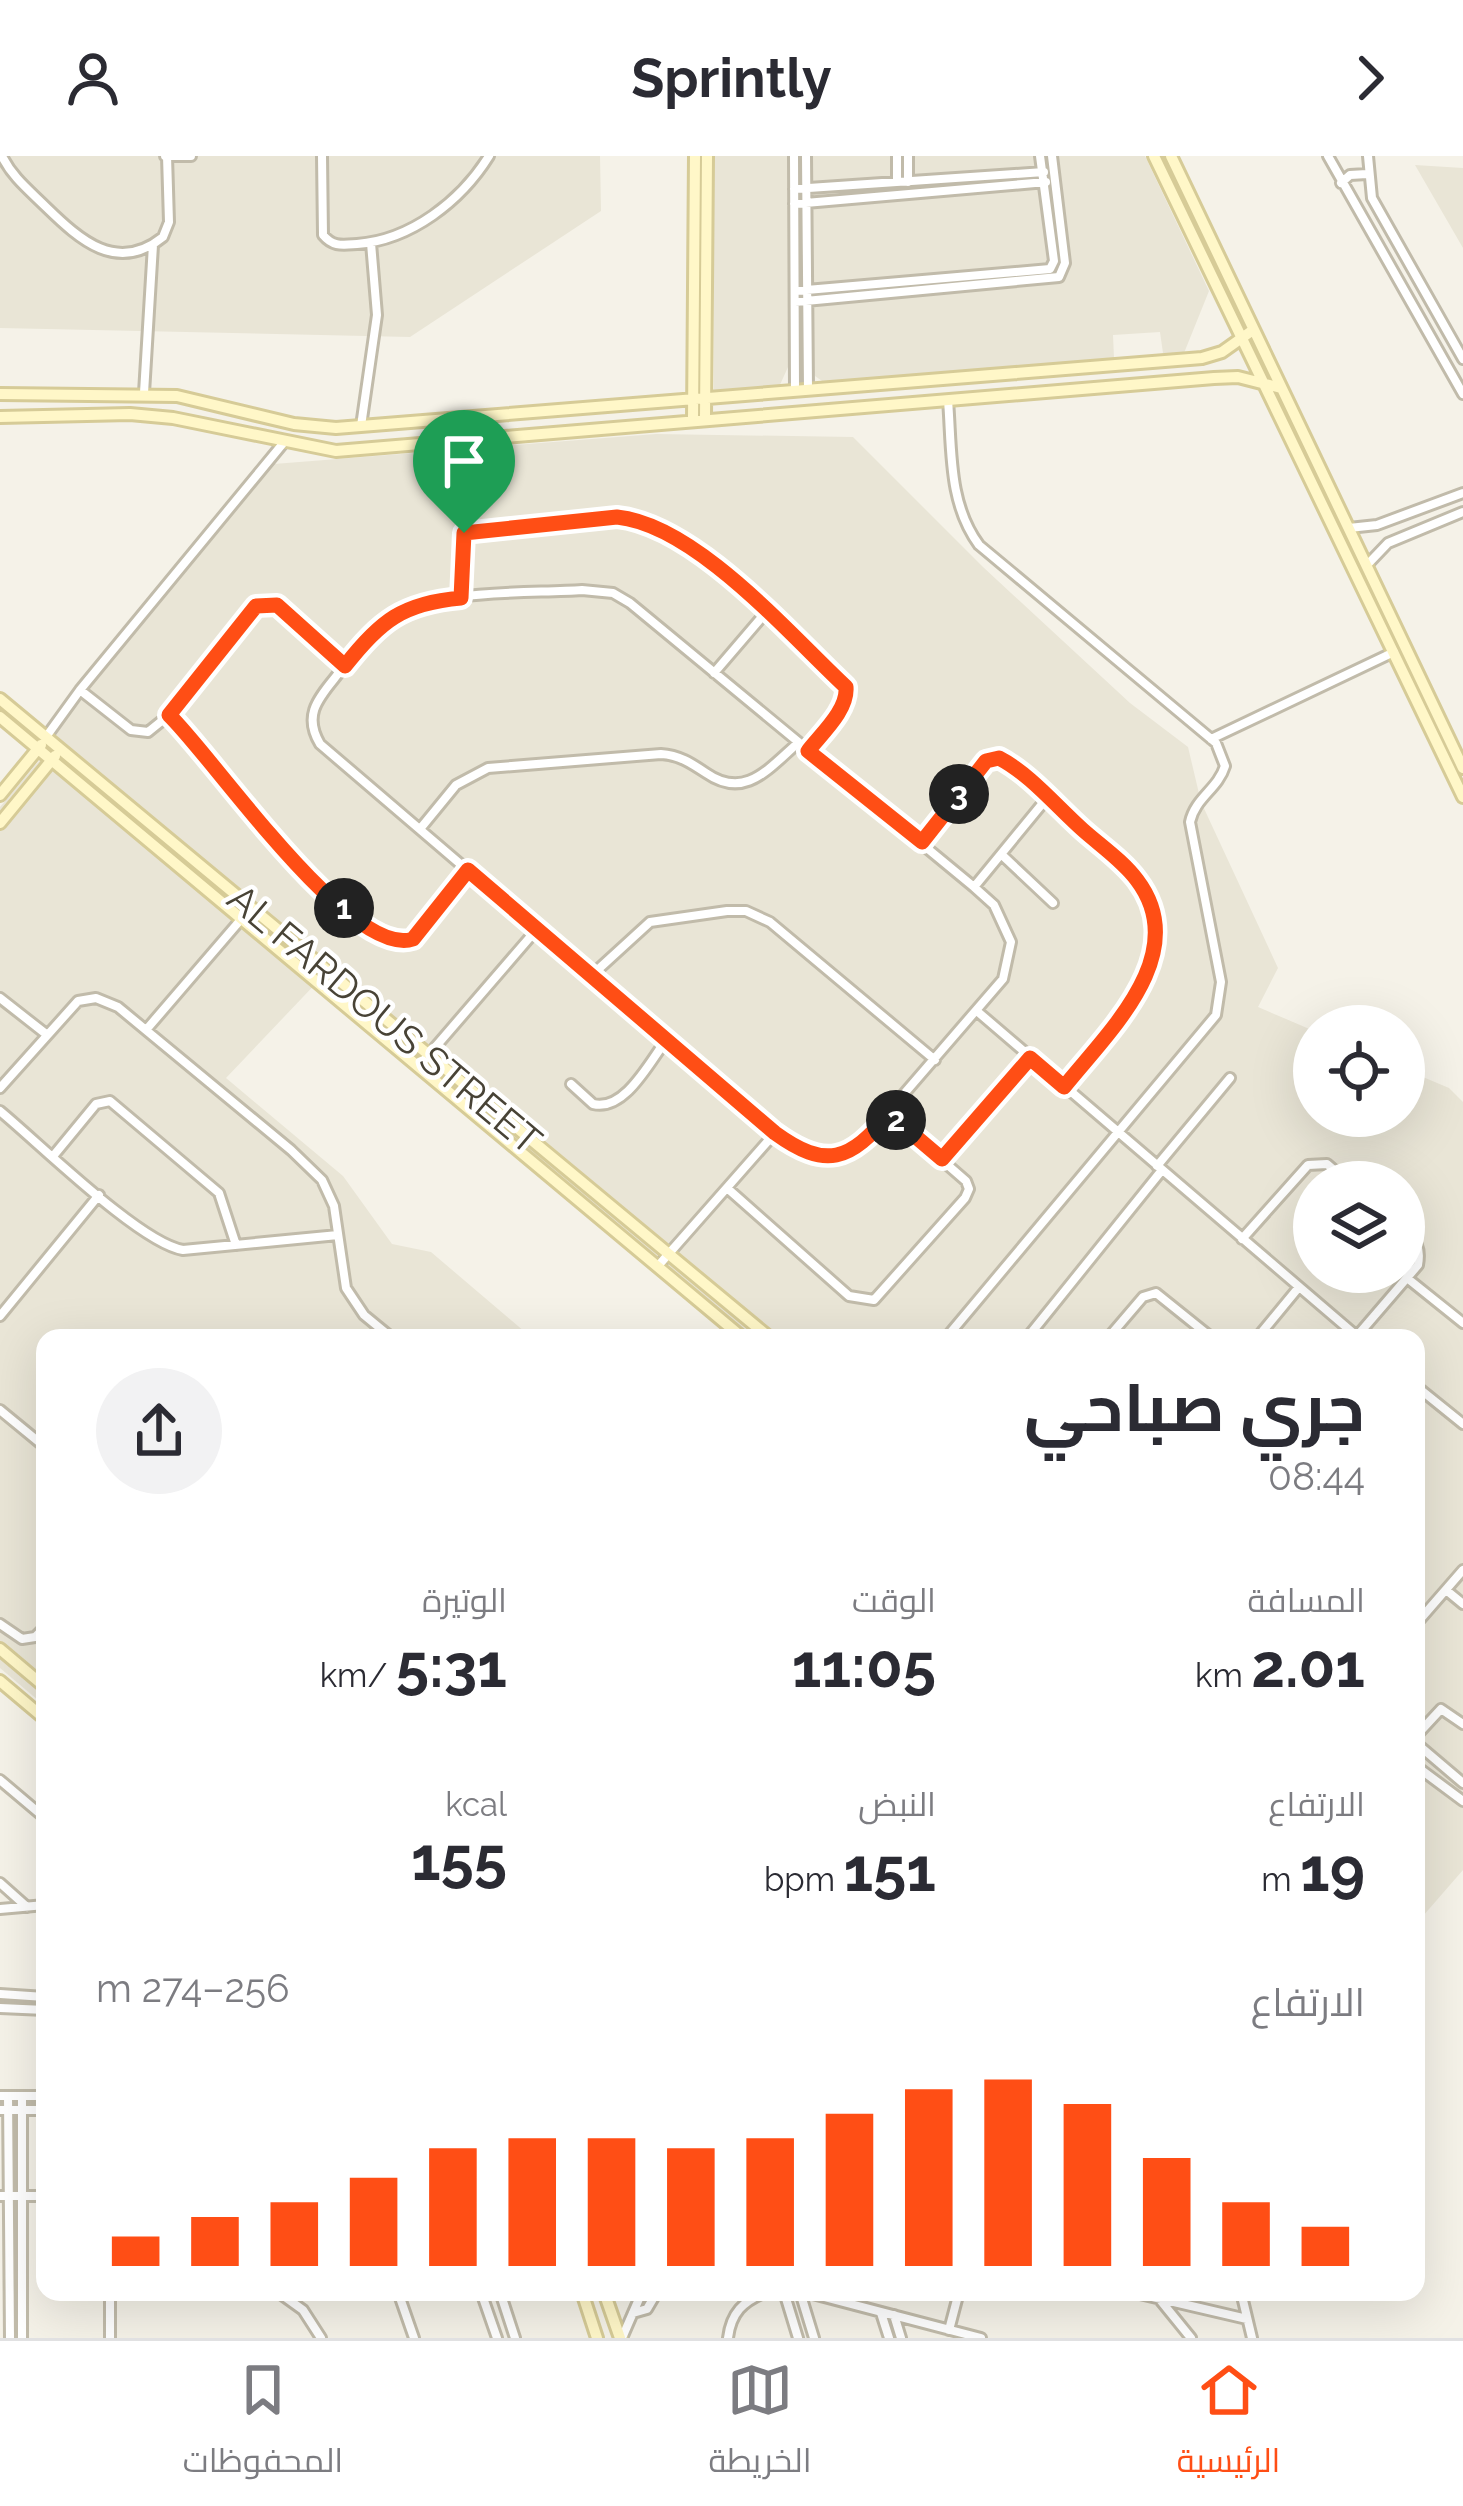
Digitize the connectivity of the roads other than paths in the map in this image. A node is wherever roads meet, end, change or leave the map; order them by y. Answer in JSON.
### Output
{"nodes":[{"id":1,"x":2,"y":156,"type":"edge"},
{"id":2,"x":165,"y":156,"type":"edge"},
{"id":3,"x":177,"y":156,"type":"edge"},
{"id":4,"x":190,"y":156,"type":"edge"},
{"id":5,"x":322,"y":156,"type":"edge"},
{"id":6,"x":489,"y":156,"type":"edge"},
{"id":7,"x":695,"y":156,"type":"edge"},
{"id":8,"x":707,"y":156,"type":"edge"},
{"id":9,"x":794,"y":156,"type":"edge"},
{"id":10,"x":806,"y":156,"type":"edge"},
{"id":11,"x":897,"y":156,"type":"edge"},
{"id":12,"x":908,"y":156,"type":"edge"},
{"id":13,"x":1040,"y":156,"type":"edge"},
{"id":14,"x":1052,"y":156,"type":"edge"},
{"id":15,"x":1154,"y":156,"type":"edge"},
{"id":16,"x":1171,"y":156,"type":"edge"},
{"id":17,"x":1328,"y":156,"type":"edge"},
{"id":18,"x":1368,"y":156,"type":"edge"},
{"id":19,"x":1367,"y":175,"type":"junction"},
{"id":20,"x":1045,"y":177,"type":"junction"},
{"id":21,"x":902,"y":182,"type":"junction"},
{"id":22,"x":1342,"y":183,"type":"junction"},
{"id":23,"x":806,"y":188,"type":"junction"},
{"id":24,"x":794,"y":189,"type":"junction"},
{"id":25,"x":806,"y":202,"type":"junction"},
{"id":26,"x":794,"y":204,"type":"junction"},
{"id":27,"x":371,"y":243,"type":"junction"},
{"id":28,"x":153,"y":245,"type":"junction"},
{"id":29,"x":1054,"y":263,"type":"junction"},
{"id":30,"x":1065,"y":268,"type":"junction"},
{"id":31,"x":806,"y":295,"type":"junction"},
{"id":32,"x":795,"y":296,"type":"junction"},
{"id":33,"x":1252,"y":330,"type":"junction"},
{"id":34,"x":1240,"y":338,"type":"junction"},
{"id":35,"x":1463,"y":358,"type":"edge"},
{"id":36,"x":1262,"y":382,"type":"junction"},
{"id":37,"x":1281,"y":388,"type":"junction"},
{"id":38,"x":801,"y":390,"type":"junction"},
{"id":39,"x":144,"y":393,"type":"junction"},
{"id":40,"x":0,"y":394,"type":"edge"},
{"id":41,"x":1463,"y":394,"type":"edge"},
{"id":42,"x":699,"y":398,"type":"junction"},
{"id":43,"x":948,"y":398,"type":"junction"},
{"id":44,"x":0,"y":417,"type":"edge"},
{"id":45,"x":699,"y":419,"type":"junction"},
{"id":46,"x":362,"y":427,"type":"junction"},
{"id":47,"x":286,"y":440,"type":"junction"},
{"id":48,"x":1463,"y":493,"type":"edge"},
{"id":49,"x":1463,"y":512,"type":"edge"},
{"id":50,"x":1349,"y":528,"type":"junction"},
{"id":51,"x":1367,"y":565,"type":"junction"},
{"id":52,"x":1374,"y":596,"type":"junction"},
{"id":53,"x":461,"y":598,"type":"junction"},
{"id":54,"x":767,"y":611,"type":"junction"},
{"id":55,"x":1394,"y":652,"type":"junction"},
{"id":56,"x":345,"y":666,"type":"junction"},
{"id":57,"x":714,"y":673,"type":"junction"},
{"id":58,"x":80,"y":690,"type":"junction"},
{"id":59,"x":0,"y":699,"type":"edge"},
{"id":60,"x":169,"y":715,"type":"junction"},
{"id":61,"x":0,"y":716,"type":"edge"},
{"id":62,"x":1211,"y":740,"type":"junction"},
{"id":63,"x":42,"y":743,"type":"junction"},
{"id":64,"x":798,"y":743,"type":"junction"},
{"id":65,"x":808,"y":751,"type":"junction"},
{"id":66,"x":57,"y":754,"type":"junction"},
{"id":67,"x":1463,"y":768,"type":"edge"},
{"id":68,"x":0,"y":795,"type":"edge"},
{"id":69,"x":1463,"y":797,"type":"edge"},
{"id":70,"x":1047,"y":798,"type":"junction"},
{"id":71,"x":0,"y":823,"type":"edge"},
{"id":72,"x":420,"y":829,"type":"junction"},
{"id":73,"x":922,"y":842,"type":"junction"},
{"id":74,"x":184,"y":852,"type":"junction"},
{"id":75,"x":1001,"y":854,"type":"junction"},
{"id":76,"x":176,"y":863,"type":"junction"},
{"id":77,"x":468,"y":870,"type":"junction"},
{"id":78,"x":974,"y":887,"type":"junction"},
{"id":79,"x":1053,"y":902,"type":"dead end"},
{"id":80,"x":247,"y":913,"type":"junction"},
{"id":81,"x":537,"y":929,"type":"junction"},
{"id":82,"x":592,"y":975,"type":"junction"},
{"id":83,"x":0,"y":998,"type":"edge"},
{"id":84,"x":978,"y":1012,"type":"junction"},
{"id":85,"x":146,"y":1030,"type":"junction"},
{"id":86,"x":46,"y":1034,"type":"junction"},
{"id":87,"x":667,"y":1039,"type":"junction"},
{"id":88,"x":1030,"y":1058,"type":"junction"},
{"id":89,"x":423,"y":1060,"type":"junction"},
{"id":90,"x":935,"y":1060,"type":"junction"},
{"id":91,"x":1230,"y":1078,"type":"dead end"},
{"id":92,"x":571,"y":1084,"type":"dead end"},
{"id":93,"x":1064,"y":1087,"type":"junction"},
{"id":94,"x":0,"y":1088,"type":"edge"},
{"id":95,"x":0,"y":1111,"type":"edge"},
{"id":96,"x":889,"y":1114,"type":"junction"},
{"id":97,"x":775,"y":1133,"type":"junction"},
{"id":98,"x":1118,"y":1134,"type":"junction"},
{"id":99,"x":53,"y":1155,"type":"junction"},
{"id":100,"x":942,"y":1159,"type":"junction"},
{"id":101,"x":1160,"y":1168,"type":"junction"},
{"id":102,"x":1293,"y":1183,"type":"edge"},
{"id":103,"x":728,"y":1189,"type":"junction"},
{"id":104,"x":100,"y":1195,"type":"junction"},
{"id":105,"x":338,"y":1235,"type":"junction"},
{"id":106,"x":1242,"y":1239,"type":"junction"},
{"id":107,"x":236,"y":1245,"type":"junction"},
{"id":108,"x":667,"y":1254,"type":"junction"},
{"id":109,"x":658,"y":1266,"type":"junction"},
{"id":110,"x":1293,"y":1282,"type":"edge"},
{"id":111,"x":1425,"y":1292,"type":"edge"},
{"id":112,"x":1294,"y":1293,"type":"edge"},
{"id":113,"x":1306,"y":1293,"type":"edge"},
{"id":114,"x":1395,"y":1293,"type":"edge"},
{"id":115,"x":0,"y":1316,"type":"edge"},
{"id":116,"x":1463,"y":1323,"type":"edge"},
{"id":117,"x":382,"y":1329,"type":"edge"},
{"id":118,"x":732,"y":1329,"type":"edge"},
{"id":119,"x":759,"y":1329,"type":"edge"},
{"id":120,"x":954,"y":1329,"type":"edge"},
{"id":121,"x":1035,"y":1329,"type":"edge"},
{"id":122,"x":1116,"y":1329,"type":"edge"},
{"id":123,"x":1200,"y":1329,"type":"edge"},
{"id":124,"x":1264,"y":1329,"type":"edge"},
{"id":125,"x":1349,"y":1329,"type":"edge"},
{"id":126,"x":1365,"y":1329,"type":"edge"},
{"id":127,"x":1425,"y":1393,"type":"edge"},
{"id":128,"x":0,"y":1410,"type":"edge"},
{"id":129,"x":1463,"y":1424,"type":"edge"},
{"id":130,"x":36,"y":1440,"type":"edge"},
{"id":131,"x":1463,"y":1570,"type":"edge"},
{"id":132,"x":1446,"y":1590,"type":"junction"},
{"id":133,"x":1463,"y":1604,"type":"edge"},
{"id":134,"x":1425,"y":1614,"type":"edge"},
{"id":135,"x":0,"y":1624,"type":"edge"},
{"id":136,"x":36,"y":1636,"type":"edge"},
{"id":137,"x":0,"y":1649,"type":"edge"},
{"id":138,"x":36,"y":1679,"type":"edge"},
{"id":139,"x":0,"y":1681,"type":"edge"},
{"id":140,"x":36,"y":1711,"type":"edge"},
{"id":141,"x":1463,"y":1724,"type":"edge"},
{"id":142,"x":1425,"y":1729,"type":"edge"},
{"id":143,"x":1425,"y":1748,"type":"edge"},
{"id":144,"x":1425,"y":1773,"type":"edge"},
{"id":145,"x":0,"y":1780,"type":"edge"},
{"id":146,"x":1463,"y":1783,"type":"edge"},
{"id":147,"x":1463,"y":1802,"type":"edge"},
{"id":148,"x":36,"y":1810,"type":"edge"},
{"id":149,"x":0,"y":1882,"type":"edge"},
{"id":150,"x":36,"y":1907,"type":"edge"},
{"id":151,"x":28,"y":1908,"type":"junction"},
{"id":152,"x":0,"y":1909,"type":"edge"},
{"id":153,"x":0,"y":1994,"type":"edge"},
{"id":154,"x":36,"y":1996,"type":"edge"},
{"id":155,"x":0,"y":2008,"type":"edge"},
{"id":156,"x":36,"y":2010,"type":"edge"},
{"id":157,"x":4,"y":2096,"type":"edge"},
{"id":158,"x":22,"y":2096,"type":"junction"},
{"id":159,"x":36,"y":2096,"type":"edge"},
{"id":160,"x":4,"y":2110,"type":"edge"},
{"id":161,"x":21,"y":2110,"type":"junction"},
{"id":162,"x":36,"y":2110,"type":"edge"},
{"id":163,"x":5,"y":2196,"type":"edge"},
{"id":164,"x":21,"y":2196,"type":"junction"},
{"id":165,"x":36,"y":2196,"type":"edge"},
{"id":166,"x":110,"y":2301,"type":"edge"},
{"id":167,"x":290,"y":2301,"type":"edge"},
{"id":168,"x":401,"y":2301,"type":"edge"},
{"id":169,"x":484,"y":2301,"type":"edge"},
{"id":170,"x":503,"y":2301,"type":"edge"},
{"id":171,"x":585,"y":2301,"type":"edge"},
{"id":172,"x":607,"y":2301,"type":"edge"},
{"id":173,"x":638,"y":2301,"type":"edge"},
{"id":174,"x":652,"y":2301,"type":"edge"},
{"id":175,"x":749,"y":2301,"type":"edge"},
{"id":176,"x":787,"y":2301,"type":"edge"},
{"id":177,"x":805,"y":2301,"type":"edge"},
{"id":178,"x":840,"y":2301,"type":"edge"},
{"id":179,"x":957,"y":2301,"type":"edge"},
{"id":180,"x":1162,"y":2301,"type":"edge"},
{"id":181,"x":1169,"y":2301,"type":"edge"},
{"id":182,"x":1243,"y":2301,"type":"edge"},
{"id":183,"x":881,"y":2311,"type":"junction"},
{"id":184,"x":633,"y":2313,"type":"junction"},
{"id":185,"x":894,"y":2314,"type":"junction"},
{"id":186,"x":1247,"y":2319,"type":"junction"},
{"id":187,"x":950,"y":2330,"type":"junction"},
{"id":188,"x":10,"y":2338,"type":"edge"},
{"id":189,"x":22,"y":2338,"type":"edge"},
{"id":190,"x":110,"y":2338,"type":"edge"},
{"id":191,"x":321,"y":2338,"type":"edge"},
{"id":192,"x":414,"y":2338,"type":"edge"},
{"id":193,"x":497,"y":2338,"type":"edge"},
{"id":194,"x":515,"y":2338,"type":"edge"},
{"id":195,"x":597,"y":2338,"type":"edge"},
{"id":196,"x":621,"y":2338,"type":"edge"},
{"id":197,"x":728,"y":2338,"type":"edge"},
{"id":198,"x":798,"y":2338,"type":"edge"},
{"id":199,"x":814,"y":2338,"type":"edge"},
{"id":200,"x":889,"y":2338,"type":"edge"},
{"id":201,"x":901,"y":2338,"type":"edge"},
{"id":202,"x":980,"y":2338,"type":"edge"},
{"id":203,"x":1191,"y":2338,"type":"edge"},
{"id":204,"x":1252,"y":2338,"type":"edge"}],
"edges":[{"from":1,"to":28,"type":"street"},
{"from":2,"to":3,"type":"street"},
{"from":2,"to":28,"type":"street"},
{"from":3,"to":4,"type":"street"},
{"from":5,"to":27,"type":"street"},
{"from":6,"to":27,"type":"street"},
{"from":7,"to":42,"type":"street"},
{"from":8,"to":42,"type":"street"},
{"from":9,"to":24,"type":"street"},
{"from":10,"to":23,"type":"street"},
{"from":11,"to":21,"type":"street"},
{"from":12,"to":21,"type":"street"},
{"from":13,"to":20,"type":"street"},
{"from":14,"to":30,"type":"street"},
{"from":15,"to":34,"type":"street"},
{"from":16,"to":33,"type":"street"},
{"from":17,"to":22,"type":"street"},
{"from":18,"to":19,"type":"street"},
{"from":19,"to":22,"type":"street"},
{"from":19,"to":35,"type":"street"},
{"from":20,"to":21,"type":"street"},
{"from":20,"to":25,"type":"street"},
{"from":20,"to":29,"type":"street"},
{"from":21,"to":23,"type":"street"},
{"from":22,"to":41,"type":"street"},
{"from":23,"to":24,"type":"street"},
{"from":23,"to":25,"type":"street"},
{"from":24,"to":26,"type":"street"},
{"from":25,"to":26,"type":"street"},
{"from":25,"to":31,"type":"street"},
{"from":26,"to":32,"type":"street"},
{"from":27,"to":46,"type":"street"},
{"from":28,"to":39,"type":"street"},
{"from":29,"to":30,"type":"street"},
{"from":29,"to":31,"type":"street"},
{"from":30,"to":31,"type":"street"},
{"from":31,"to":32,"type":"street"},
{"from":31,"to":38,"type":"street"},
{"from":32,"to":38,"type":"street"},
{"from":33,"to":34,"type":"street"},
{"from":33,"to":37,"type":"street"},
{"from":34,"to":36,"type":"street"},
{"from":34,"to":38,"type":"street"},
{"from":36,"to":37,"type":"street"},
{"from":36,"to":43,"type":"street"},
{"from":36,"to":52,"type":"street"},
{"from":37,"to":50,"type":"street"},
{"from":38,"to":42,"type":"street"},
{"from":39,"to":40,"type":"street"},
{"from":39,"to":46,"type":"street"},
{"from":42,"to":45,"type":"street"},
{"from":42,"to":46,"type":"street"},
{"from":43,"to":45,"type":"street"},
{"from":43,"to":62,"type":"street"},
{"from":44,"to":47,"type":"street"},
{"from":45,"to":47,"type":"street"},
{"from":47,"to":58,"type":"street"},
{"from":48,"to":50,"type":"street"},
{"from":49,"to":51,"type":"street"},
{"from":50,"to":51,"type":"street"},
{"from":51,"to":52,"type":"street"},
{"from":52,"to":55,"type":"street"},
{"from":52,"to":67,"type":"street"},
{"from":53,"to":54,"type":"street"},
{"from":53,"to":56,"type":"street"},
{"from":53,"to":57,"type":"street"},
{"from":54,"to":57,"type":"street"},
{"from":54,"to":65,"type":"street"},
{"from":55,"to":62,"type":"street"},
{"from":55,"to":69,"type":"street"},
{"from":56,"to":60,"type":"street"},
{"from":56,"to":72,"type":"street"},
{"from":57,"to":64,"type":"street"},
{"from":58,"to":60,"type":"street"},
{"from":58,"to":63,"type":"street"},
{"from":59,"to":63,"type":"street","name":"AL FARDOUS STREET"},
{"from":60,"to":77,"type":"street"},
{"from":61,"to":63,"type":"street","name":"AL FARDOUS STREET"},
{"from":62,"to":98,"type":"street"},
{"from":63,"to":66,"type":"street","name":"AL FARDOUS STREET"},
{"from":63,"to":68,"type":"street"},
{"from":64,"to":65,"type":"street"},
{"from":64,"to":72,"type":"street"},
{"from":65,"to":73,"type":"street"},
{"from":66,"to":71,"type":"street"},
{"from":66,"to":74,"type":"street","name":"AL FARDOUS STREET"},
{"from":66,"to":76,"type":"street","name":"AL FARDOUS STREET"},
{"from":70,"to":73,"type":"street"},
{"from":70,"to":75,"type":"street"},
{"from":70,"to":93,"type":"street"},
{"from":72,"to":77,"type":"street"},
{"from":73,"to":78,"type":"street"},
{"from":74,"to":76,"type":"street"},
{"from":74,"to":80,"type":"street","name":"AL FARDOUS STREET"},
{"from":75,"to":78,"type":"street"},
{"from":75,"to":79,"type":"street"},
{"from":76,"to":80,"type":"street","name":"AL FARDOUS STREET"},
{"from":77,"to":81,"type":"street"},
{"from":78,"to":84,"type":"street"},
{"from":80,"to":85,"type":"street"},
{"from":80,"to":89,"type":"street","name":"AL FARDOUS STREET"},
{"from":81,"to":82,"type":"street"},
{"from":81,"to":89,"type":"street"},
{"from":82,"to":87,"type":"street"},
{"from":82,"to":90,"type":"street"},
{"from":83,"to":86,"type":"street"},
{"from":84,"to":88,"type":"street"},
{"from":84,"to":90,"type":"street"},
{"from":85,"to":86,"type":"street"},
{"from":85,"to":105,"type":"street"},
{"from":86,"to":94,"type":"street"},
{"from":87,"to":92,"type":"street"},
{"from":87,"to":97,"type":"street"},
{"from":88,"to":93,"type":"street"},
{"from":88,"to":100,"type":"street"},
{"from":89,"to":108,"type":"street","name":"AL FARDOUS STREET"},
{"from":89,"to":109,"type":"street","name":"AL FARDOUS STREET"},
{"from":90,"to":96,"type":"street"},
{"from":91,"to":101,"type":"street"},
{"from":93,"to":98,"type":"street"},
{"from":95,"to":99,"type":"street"},
{"from":96,"to":97,"type":"street"},
{"from":96,"to":100,"type":"street"},
{"from":97,"to":103,"type":"street"},
{"from":98,"to":101,"type":"street"},
{"from":98,"to":120,"type":"street"},
{"from":99,"to":104,"type":"street"},
{"from":99,"to":107,"type":"street"},
{"from":100,"to":103,"type":"street"},
{"from":101,"to":106,"type":"street"},
{"from":101,"to":121,"type":"street"},
{"from":102,"to":106,"type":"street"},
{"from":103,"to":108,"type":"street"},
{"from":104,"to":107,"type":"street"},
{"from":104,"to":115,"type":"street"},
{"from":105,"to":107,"type":"street"},
{"from":105,"to":117,"type":"street"},
{"from":106,"to":110,"type":"street"},
{"from":108,"to":109,"type":"street"},
{"from":108,"to":119,"type":"street","name":"AL FARDOUS STREET"},
{"from":109,"to":118,"type":"street","name":"AL FARDOUS STREET"},
{"from":111,"to":116,"type":"street"},
{"from":112,"to":124,"type":"street"},
{"from":113,"to":125,"type":"street"},
{"from":114,"to":126,"type":"street"},
{"from":122,"to":123,"type":"street"},
{"from":127,"to":129,"type":"street"},
{"from":128,"to":130,"type":"street"},
{"from":131,"to":132,"type":"street"},
{"from":132,"to":133,"type":"street"},
{"from":132,"to":134,"type":"street"},
{"from":135,"to":136,"type":"street"},
{"from":137,"to":138,"type":"street"},
{"from":139,"to":140,"type":"street"},
{"from":141,"to":142,"type":"street"},
{"from":143,"to":146,"type":"street"},
{"from":144,"to":147,"type":"street"},
{"from":145,"to":148,"type":"street"},
{"from":149,"to":151,"type":"street"},
{"from":150,"to":151,"type":"street"},
{"from":151,"to":152,"type":"street"},
{"from":153,"to":154,"type":"street"},
{"from":155,"to":156,"type":"street"},
{"from":157,"to":158,"type":"street"},
{"from":157,"to":160,"type":"street"},
{"from":158,"to":159,"type":"street"},
{"from":158,"to":161,"type":"street"},
{"from":160,"to":161,"type":"street"},
{"from":160,"to":163,"type":"street"},
{"from":161,"to":162,"type":"street"},
{"from":161,"to":164,"type":"street"},
{"from":163,"to":164,"type":"street"},
{"from":163,"to":188,"type":"street"},
{"from":164,"to":165,"type":"street"},
{"from":164,"to":189,"type":"street"},
{"from":166,"to":190,"type":"street"},
{"from":167,"to":191,"type":"street"},
{"from":168,"to":192,"type":"street"},
{"from":169,"to":193,"type":"street"},
{"from":170,"to":194,"type":"street"},
{"from":171,"to":195,"type":"street"},
{"from":172,"to":196,"type":"street"},
{"from":173,"to":184,"type":"street"},
{"from":174,"to":184,"type":"street"},
{"from":175,"to":197,"type":"street"},
{"from":176,"to":198,"type":"street"},
{"from":177,"to":199,"type":"street"},
{"from":178,"to":183,"type":"street"},
{"from":179,"to":187,"type":"street"},
{"from":180,"to":203,"type":"street"},
{"from":181,"to":186,"type":"street"},
{"from":182,"to":186,"type":"street"},
{"from":183,"to":185,"type":"street"},
{"from":183,"to":200,"type":"street"},
{"from":184,"to":196,"type":"street"},
{"from":185,"to":187,"type":"street"},
{"from":185,"to":201,"type":"street"},
{"from":186,"to":204,"type":"street"},
{"from":187,"to":202,"type":"street"}]}
